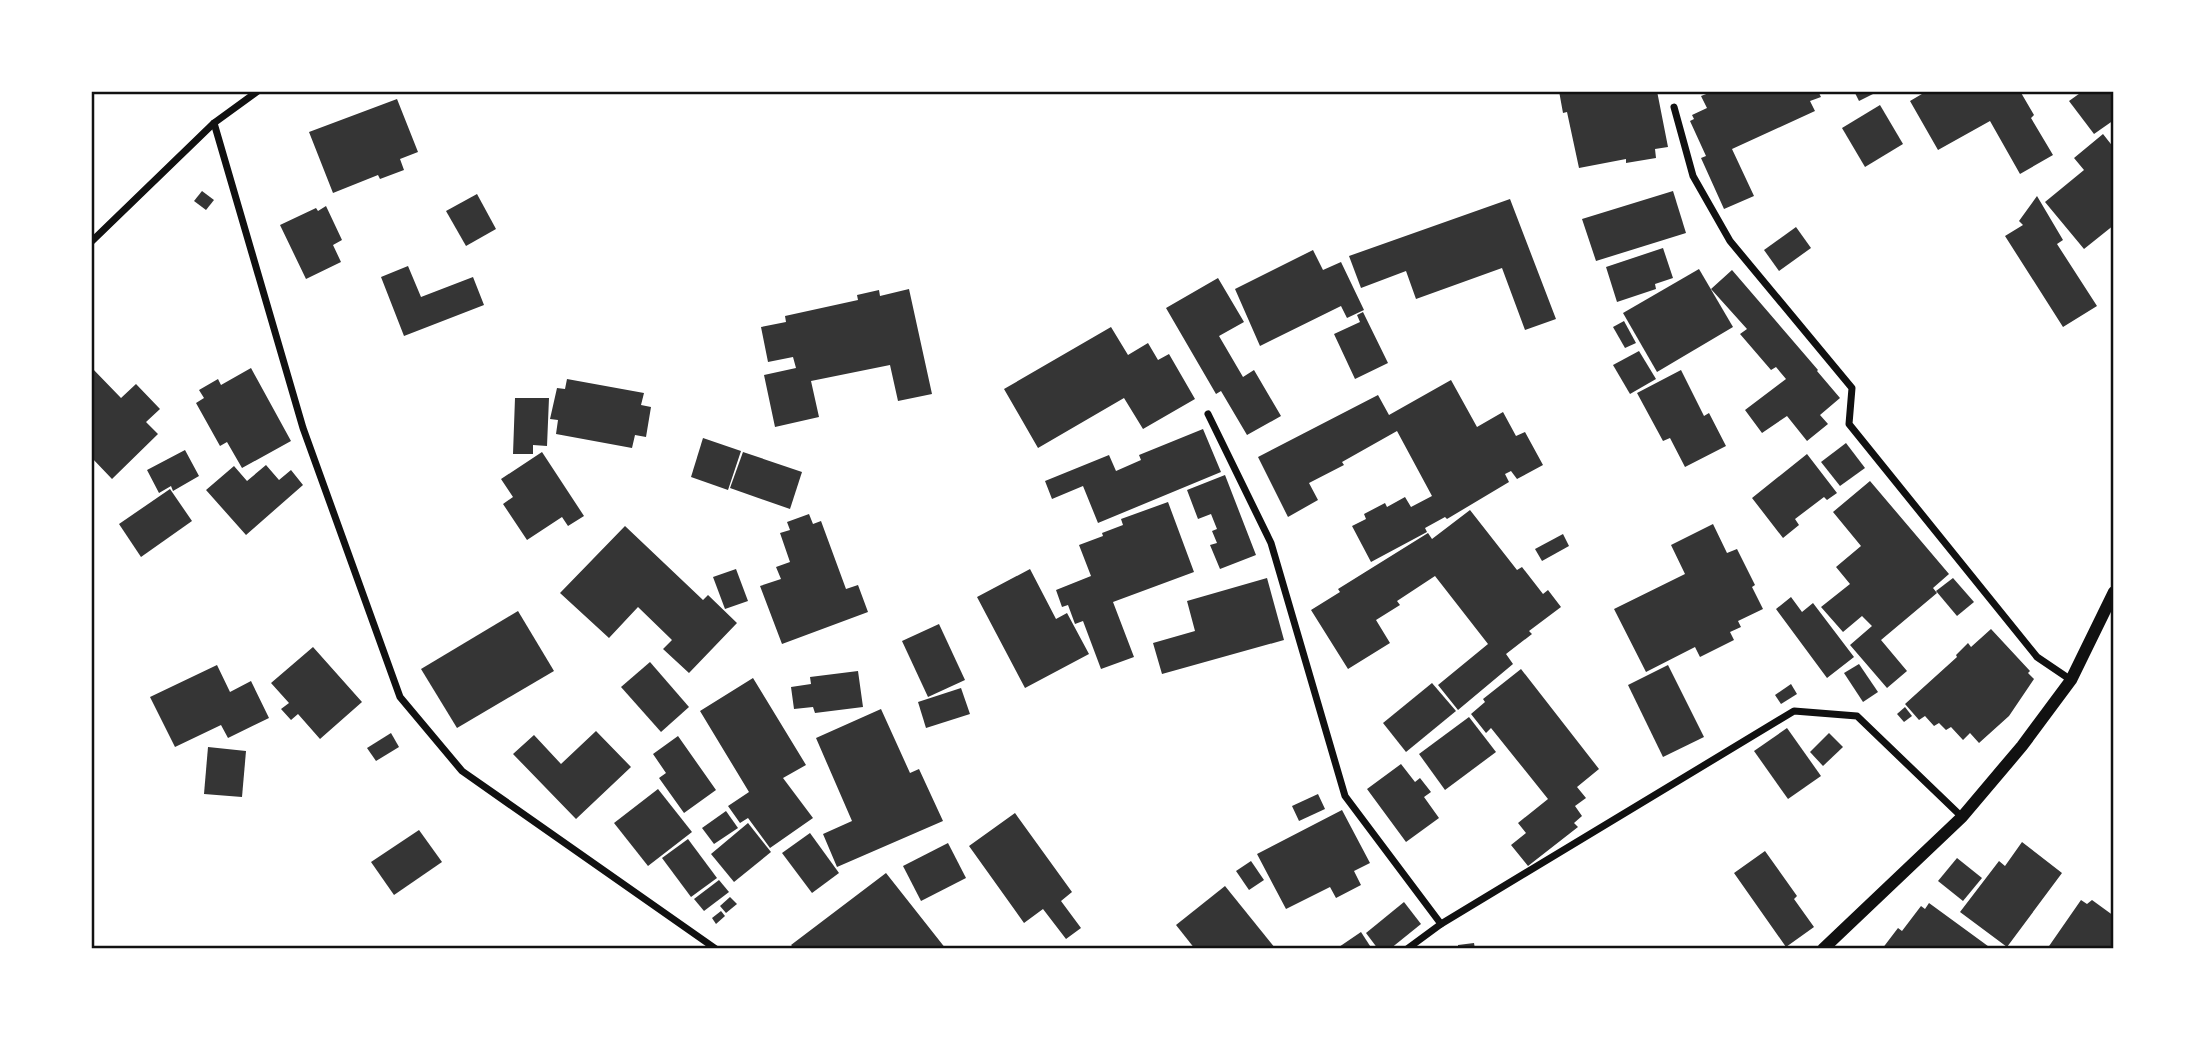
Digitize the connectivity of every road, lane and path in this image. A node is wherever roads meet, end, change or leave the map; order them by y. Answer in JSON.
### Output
{"nodes":[{"id":1,"x":258,"y":91,"type":"edge"},
{"id":2,"x":1674,"y":107,"type":"dead end"},
{"id":3,"x":214,"y":123,"type":"junction"},
{"id":4,"x":91,"y":242,"type":"edge"},
{"id":5,"x":1208,"y":414,"type":"dead end"},
{"id":6,"x":2114,"y":592,"type":"edge"},
{"id":7,"x":2071,"y":680,"type":"junction"},
{"id":8,"x":1962,"y":817,"type":"junction"},
{"id":9,"x":1441,"y":924,"type":"junction"},
{"id":10,"x":716,"y":949,"type":"edge"},
{"id":11,"x":1407,"y":949,"type":"edge"},
{"id":12,"x":1823,"y":949,"type":"edge"}],
"edges":[{"from":1,"to":3,"type":"street"},
{"from":2,"to":7,"type":"street"},
{"from":3,"to":4,"type":"street"},
{"from":3,"to":10,"type":"street"},
{"from":5,"to":9,"type":"street"},
{"from":6,"to":7,"type":"street"},
{"from":7,"to":8,"type":"street"},
{"from":8,"to":9,"type":"street"},
{"from":8,"to":12,"type":"street"},
{"from":9,"to":11,"type":"street"}]}
